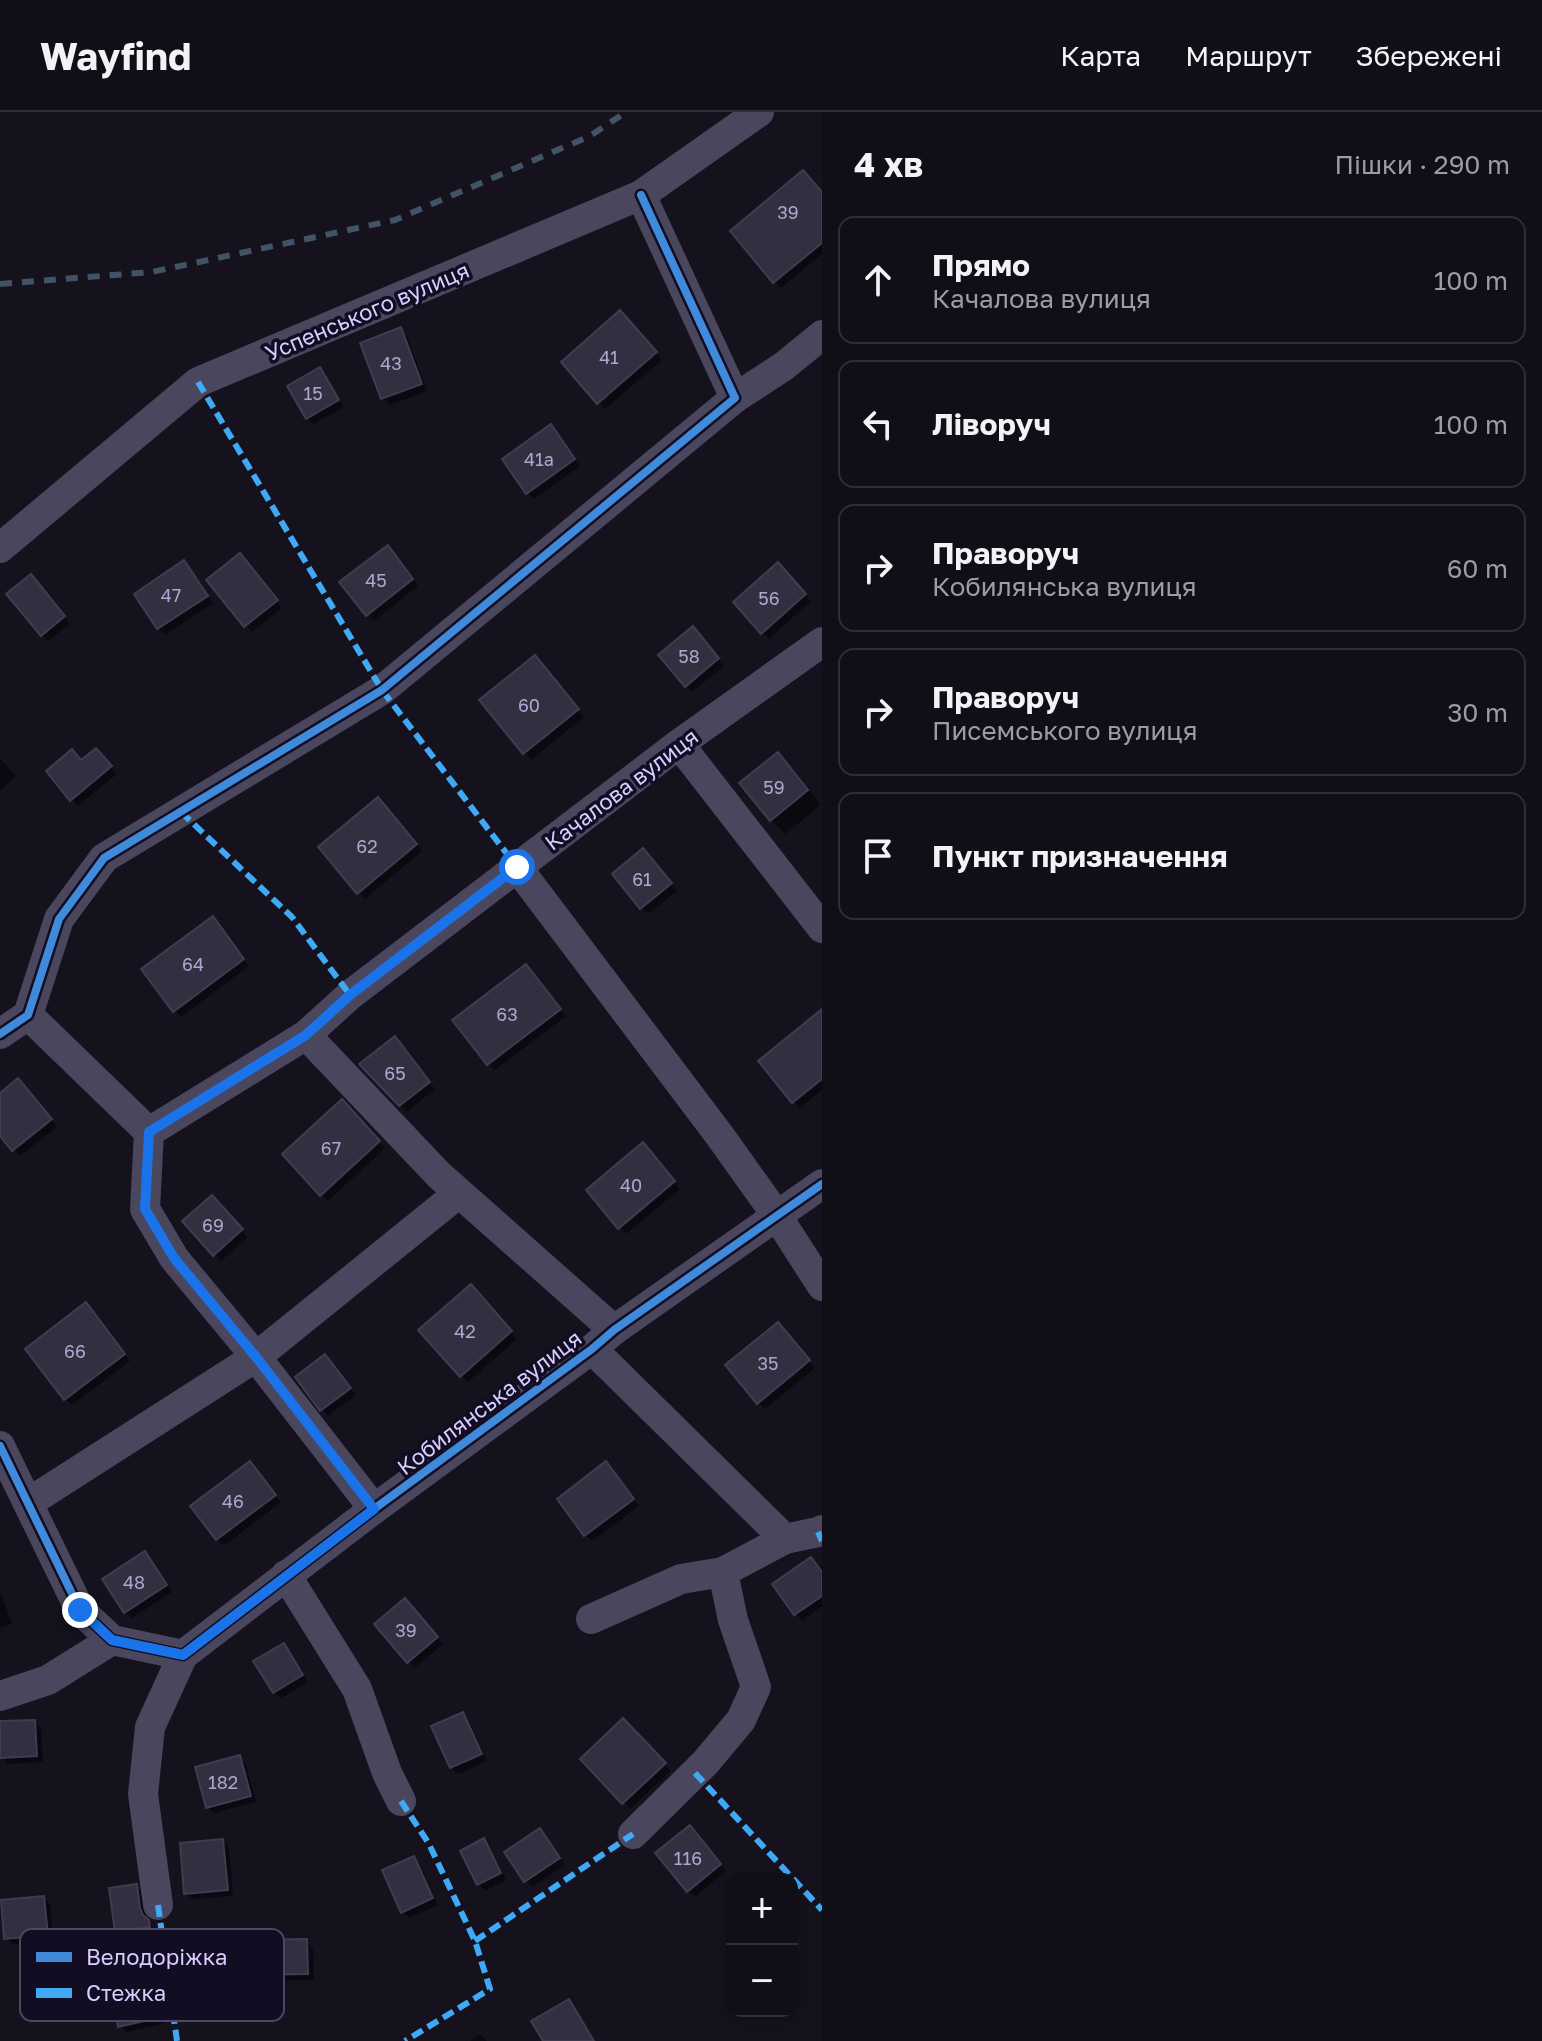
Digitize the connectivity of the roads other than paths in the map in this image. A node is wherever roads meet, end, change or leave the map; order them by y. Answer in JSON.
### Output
{"nodes":[{"id":1,"x":759,"y":112,"type":"edge"},
{"id":2,"x":641,"y":195,"type":"junction"},
{"id":3,"x":822,"y":335,"type":"edge"},
{"id":4,"x":735,"y":398,"type":"junction"},
{"id":5,"x":0,"y":548,"type":"edge"},
{"id":6,"x":822,"y":642,"type":"edge"},
{"id":7,"x":679,"y":744,"type":"junction"},
{"id":8,"x":517,"y":867,"type":"junction"},
{"id":9,"x":822,"y":928,"type":"edge"},
{"id":10,"x":28,"y":1015,"type":"junction"},
{"id":11,"x":0,"y":1034,"type":"edge"},
{"id":12,"x":306,"y":1035,"type":"junction"},
{"id":13,"x":149,"y":1132,"type":"junction"},
{"id":14,"x":822,"y":1184,"type":"edge"},
{"id":15,"x":459,"y":1193,"type":"junction"},
{"id":16,"x":777,"y":1216,"type":"junction"},
{"id":17,"x":822,"y":1286,"type":"edge"},
{"id":18,"x":603,"y":1339,"type":"junction"},
{"id":19,"x":256,"y":1357,"type":"junction"},
{"id":20,"x":0,"y":1446,"type":"edge"},
{"id":21,"x":28,"y":1503,"type":"junction"},
{"id":22,"x":374,"y":1509,"type":"junction"},
{"id":23,"x":822,"y":1530,"type":"edge"},
{"id":24,"x":785,"y":1539,"type":"junction"},
{"id":25,"x":723,"y":1572,"type":"junction"},
{"id":26,"x":286,"y":1575,"type":"junction"},
{"id":27,"x":591,"y":1619,"type":"dead end"},
{"id":28,"x":112,"y":1640,"type":"junction"},
{"id":29,"x":183,"y":1655,"type":"junction"},
{"id":30,"x":0,"y":1696,"type":"edge"},
{"id":31,"x":401,"y":1801,"type":"dead end"},
{"id":32,"x":633,"y":1834,"type":"dead end"},
{"id":33,"x":158,"y":1905,"type":"dead end"}],
"edges":[{"from":1,"to":2,"type":"street","name":"Успенського вулиця"},
{"from":2,"to":4,"type":"street"},
{"from":2,"to":5,"type":"street","name":"Успенського вулиця"},
{"from":3,"to":4,"type":"street"},
{"from":4,"to":10,"type":"street"},
{"from":6,"to":7,"type":"street","name":"Качалова вулиця"},
{"from":7,"to":8,"type":"street","name":"Качалова вулиця"},
{"from":7,"to":9,"type":"street"},
{"from":8,"to":12,"type":"street","name":"Качалова вулиця"},
{"from":8,"to":16,"type":"street"},
{"from":10,"to":11,"type":"street"},
{"from":10,"to":13,"type":"street"},
{"from":12,"to":13,"type":"street","name":"Качалова вулиця"},
{"from":12,"to":15,"type":"street"},
{"from":13,"to":19,"type":"street"},
{"from":14,"to":16,"type":"street","name":"Кобилянська вулиця"},
{"from":15,"to":18,"type":"street"},
{"from":15,"to":19,"type":"street"},
{"from":16,"to":17,"type":"street"},
{"from":16,"to":18,"type":"street","name":"Кобилянська вулиця"},
{"from":18,"to":22,"type":"street","name":"Кобилянська вулиця"},
{"from":18,"to":24,"type":"street"},
{"from":19,"to":21,"type":"street"},
{"from":19,"to":22,"type":"street"},
{"from":20,"to":21,"type":"street"},
{"from":21,"to":28,"type":"street"},
{"from":22,"to":26,"type":"street","name":"Кобилянська вулиця"},
{"from":23,"to":24,"type":"street"},
{"from":24,"to":25,"type":"street"},
{"from":25,"to":27,"type":"street"},
{"from":25,"to":32,"type":"street"},
{"from":26,"to":29,"type":"street","name":"Кобилянська вулиця"},
{"from":26,"to":31,"type":"street"},
{"from":28,"to":29,"type":"street"},
{"from":28,"to":30,"type":"street"},
{"from":29,"to":33,"type":"street"}]}
